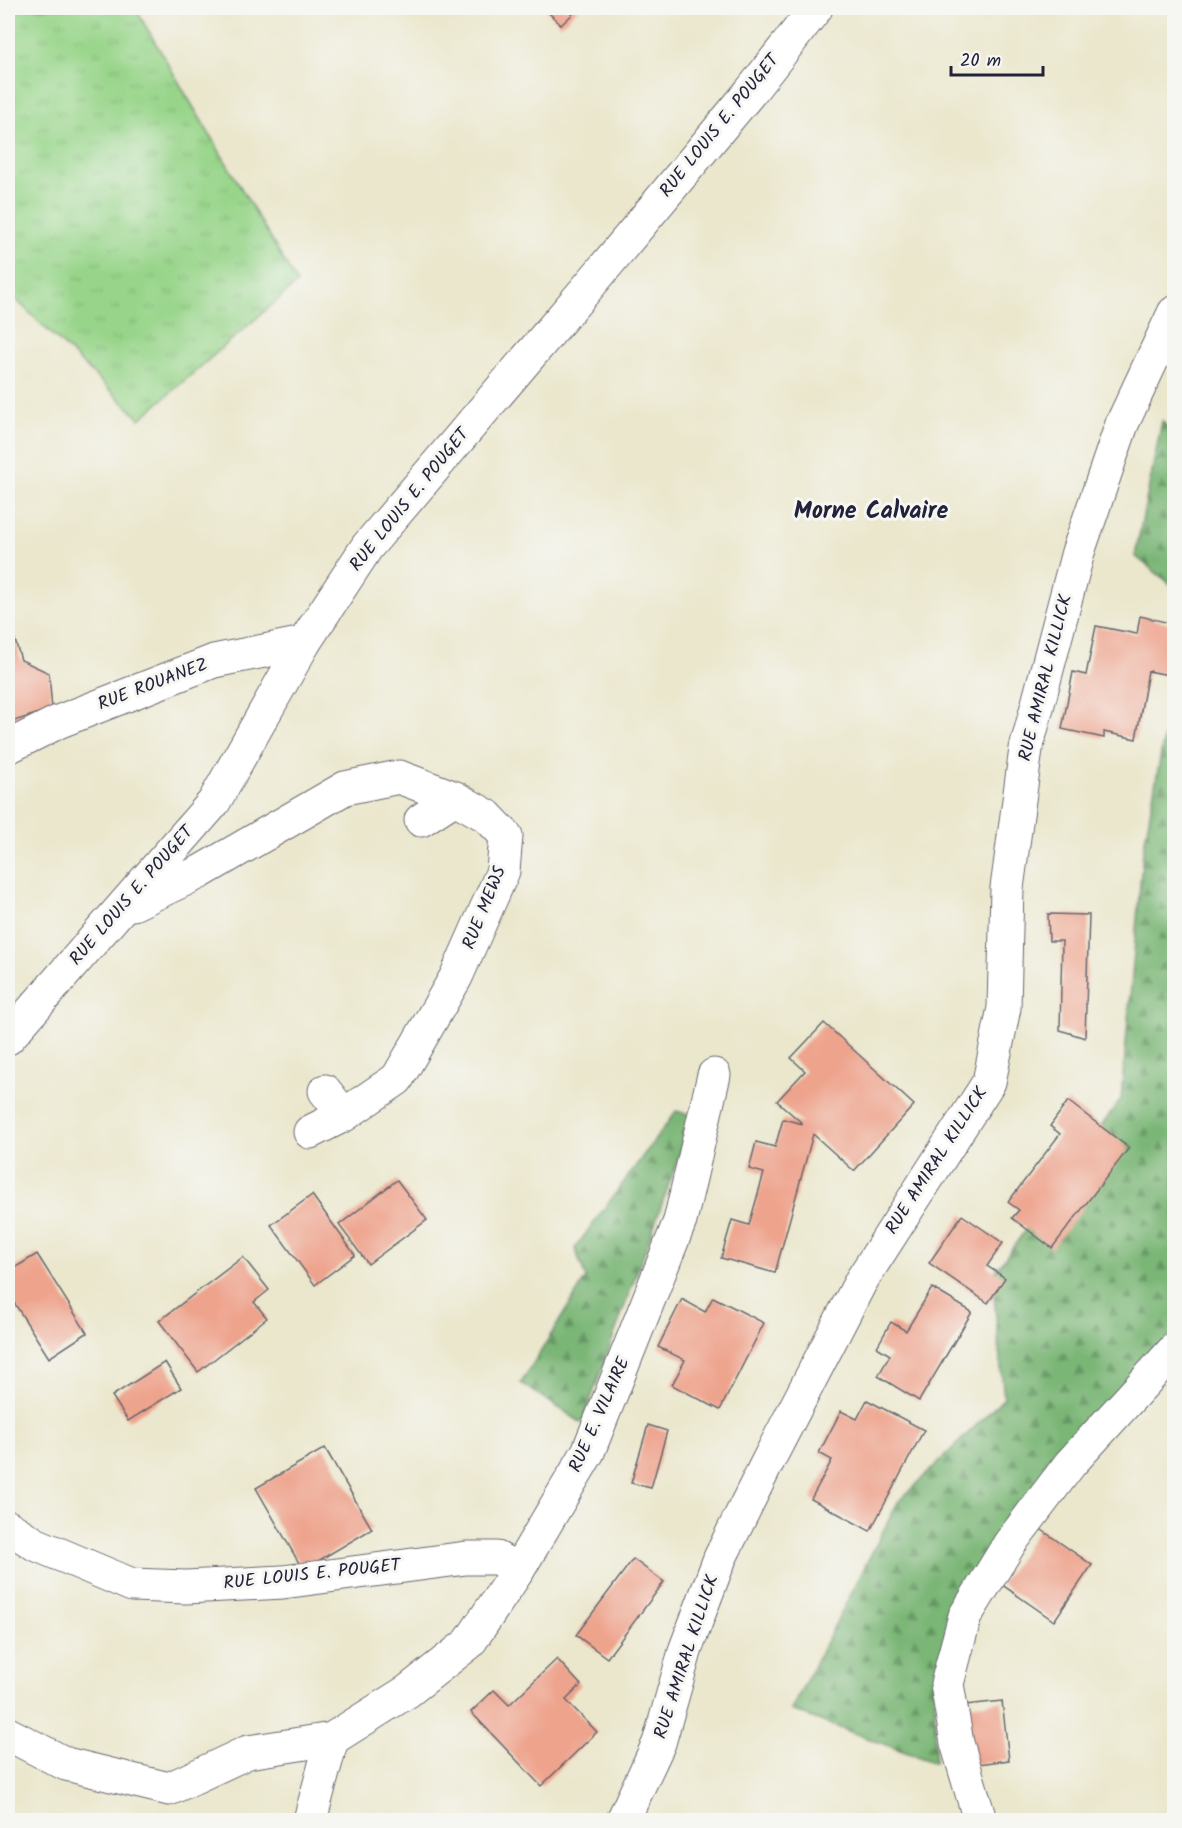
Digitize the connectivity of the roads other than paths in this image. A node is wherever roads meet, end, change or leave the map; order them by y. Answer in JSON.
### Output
{"nodes":[{"id":1,"x":816,"y":8,"type":"edge"},
{"id":2,"x":1174,"y":314,"type":"edge"},
{"id":3,"x":304,"y":643,"type":"junction"},
{"id":4,"x":8,"y":747,"type":"edge"},
{"id":5,"x":455,"y":798,"type":"junction"},
{"id":6,"x":421,"y":819,"type":"dead end"},
{"id":7,"x":120,"y":910,"type":"junction"},
{"id":8,"x":8,"y":1038,"type":"edge"},
{"id":9,"x":714,"y":1075,"type":"dead end"},
{"id":10,"x":310,"y":1132,"type":"dead end"},
{"id":11,"x":1174,"y":1350,"type":"edge"},
{"id":12,"x":8,"y":1527,"type":"edge"},
{"id":13,"x":518,"y":1570,"type":"junction"},
{"id":14,"x":8,"y":1734,"type":"edge"},
{"id":15,"x":332,"y":1739,"type":"junction"},
{"id":16,"x":310,"y":1821,"type":"edge"},
{"id":17,"x":623,"y":1821,"type":"edge"},
{"id":18,"x":980,"y":1821,"type":"edge"}],
"edges":[{"from":1,"to":3,"type":"street","name":"RUE LOUIS E. POUGET"},
{"from":2,"to":17,"type":"street","name":"RUE AMIRAL KILLICK"},
{"from":3,"to":4,"type":"street","name":"RUE ROUANEZ"},
{"from":3,"to":7,"type":"street","name":"RUE LOUIS E. POUGET"},
{"from":5,"to":6,"type":"street"},
{"from":5,"to":7,"type":"street","name":"RUE MEWS"},
{"from":5,"to":10,"type":"street","name":"RUE MEWS"},
{"from":7,"to":8,"type":"street","name":"RUE LOUIS E. POUGET"},
{"from":9,"to":13,"type":"street","name":"RUE E. VILAIRE"},
{"from":11,"to":18,"type":"street"},
{"from":12,"to":13,"type":"street","name":"RUE LOUIS E. POUGET"},
{"from":13,"to":15,"type":"street","name":"RUE E. VILAIRE"},
{"from":14,"to":15,"type":"street"},
{"from":15,"to":16,"type":"street"}]}
